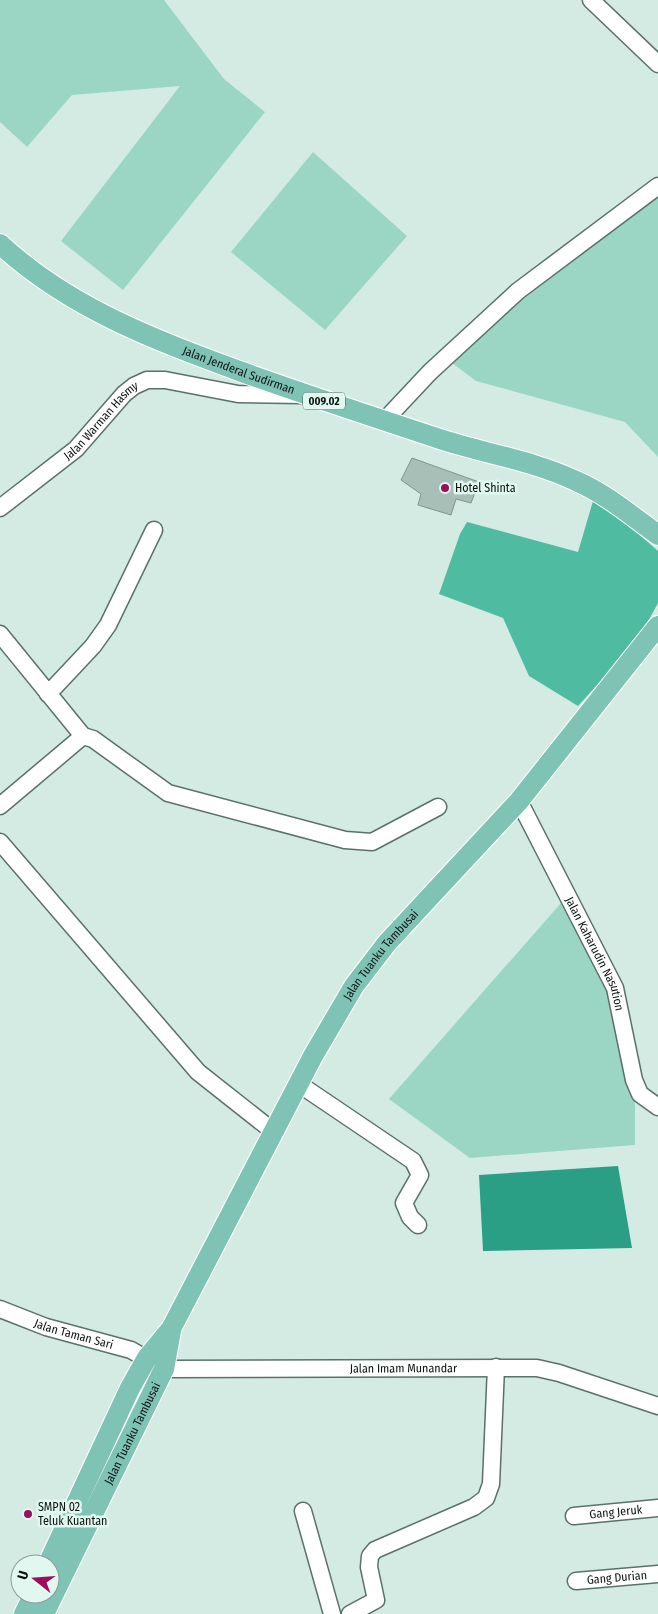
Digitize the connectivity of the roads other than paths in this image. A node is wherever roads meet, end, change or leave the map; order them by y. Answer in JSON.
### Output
{"nodes":[{"id":1,"x":590,"y":0,"type":"edge"},
{"id":2,"x":658,"y":64,"type":"edge"},
{"id":3,"x":658,"y":186,"type":"edge"},
{"id":4,"x":0,"y":244,"type":"edge"},
{"id":5,"x":307,"y":395,"type":"junction"},
{"id":6,"x":384,"y":421,"type":"junction"},
{"id":7,"x":0,"y":508,"type":"edge"},
{"id":8,"x":154,"y":530,"type":"dead end"},
{"id":9,"x":658,"y":535,"type":"edge"},
{"id":10,"x":658,"y":626,"type":"edge"},
{"id":11,"x":0,"y":634,"type":"edge"},
{"id":12,"x":48,"y":694,"type":"junction"},
{"id":13,"x":82,"y":736,"type":"junction"},
{"id":14,"x":519,"y":801,"type":"junction"},
{"id":15,"x":0,"y":806,"type":"edge"},
{"id":16,"x":438,"y":807,"type":"dead end"},
{"id":17,"x":0,"y":842,"type":"edge"},
{"id":18,"x":299,"y":1084,"type":"junction"},
{"id":19,"x":658,"y":1107,"type":"edge"},
{"id":20,"x":274,"y":1132,"type":"junction"},
{"id":21,"x":418,"y":1225,"type":"dead end"},
{"id":22,"x":0,"y":1309,"type":"edge"},
{"id":23,"x":171,"y":1329,"type":"junction"},
{"id":24,"x":147,"y":1358,"type":"junction"},
{"id":25,"x":496,"y":1367,"type":"junction"},
{"id":26,"x":164,"y":1369,"type":"junction"},
{"id":27,"x":658,"y":1406,"type":"edge"},
{"id":28,"x":658,"y":1508,"type":"edge"},
{"id":29,"x":303,"y":1511,"type":"dead end"},
{"id":30,"x":574,"y":1516,"type":"dead end"},
{"id":31,"x":53,"y":1554,"type":"edge"},
{"id":32,"x":658,"y":1574,"type":"edge"},
{"id":33,"x":576,"y":1581,"type":"dead end"},
{"id":34,"x":44,"y":1614,"type":"edge"},
{"id":35,"x":332,"y":1614,"type":"edge"},
{"id":36,"x":350,"y":1614,"type":"edge"}],
"edges":[{"from":1,"to":2,"type":"street"},
{"from":3,"to":6,"type":"street"},
{"from":4,"to":5,"type":"main road","name":"Jalan Jenderal Sudirman","number":"009.02"},
{"from":5,"to":6,"type":"main road","name":"Jalan Jenderal Sudirman","number":"009.02"},
{"from":5,"to":7,"type":"street","name":"Jalan Warman Hasmy"},
{"from":6,"to":9,"type":"main road","name":"Jalan Jenderal Sudirman","number":"009.02"},
{"from":8,"to":12,"type":"street"},
{"from":10,"to":14,"type":"main road","name":"Jalan Tuanku Tambusai"},
{"from":11,"to":12,"type":"street"},
{"from":12,"to":13,"type":"street"},
{"from":13,"to":15,"type":"street"},
{"from":13,"to":16,"type":"street"},
{"from":14,"to":18,"type":"main road","name":"Jalan Tuanku Tambusai"},
{"from":14,"to":19,"type":"street","name":"Jalan Kaharudin Nasution"},
{"from":17,"to":20,"type":"street"},
{"from":18,"to":20,"type":"main road","name":"Jalan Tuanku Tambusai"},
{"from":18,"to":21,"type":"street"},
{"from":20,"to":23,"type":"main road","name":"Jalan Tuanku Tambusai"},
{"from":22,"to":24,"type":"street","name":"Jalan Taman Sari"},
{"from":23,"to":24,"type":"main road","name":"Jalan Tuanku Tambusai"},
{"from":23,"to":26,"type":"main road","name":"Jalan Tuanku Tambusai"},
{"from":24,"to":26,"type":"street"},
{"from":24,"to":31,"type":"main road","name":"Jalan Tuanku Tambusai"},
{"from":25,"to":26,"type":"street","name":"Jalan Imam Munandar"},
{"from":25,"to":27,"type":"street","name":"Jalan Imam Munandar"},
{"from":25,"to":36,"type":"street"},
{"from":26,"to":34,"type":"main road","name":"Jalan Tuanku Tambusai"},
{"from":28,"to":30,"type":"street","name":"Gang Jeruk"},
{"from":29,"to":35,"type":"street"},
{"from":32,"to":33,"type":"street","name":"Gang Durian"}]}
